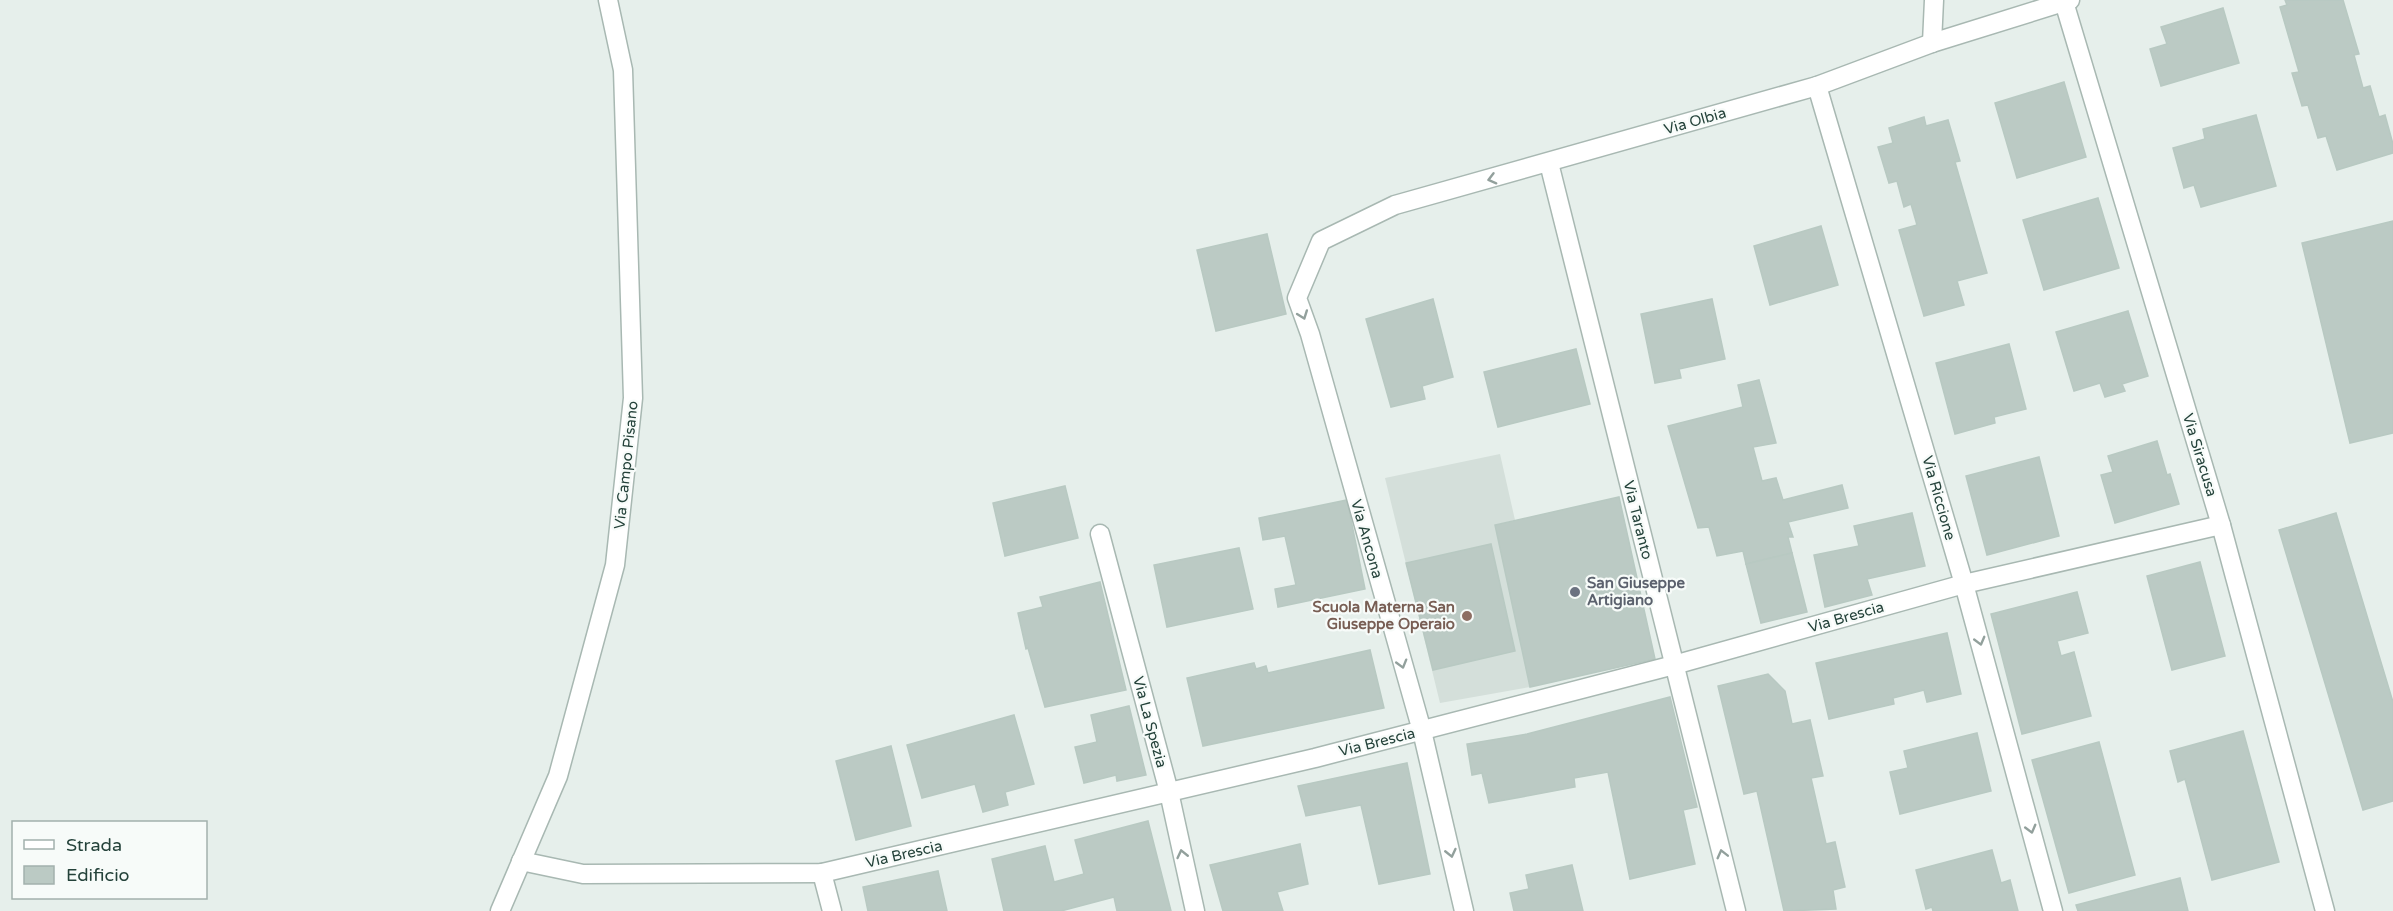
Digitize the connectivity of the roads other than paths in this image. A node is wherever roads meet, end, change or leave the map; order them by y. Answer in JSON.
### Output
{"nodes":[{"id":1,"x":608,"y":0,"type":"edge"},
{"id":2,"x":1934,"y":0,"type":"edge"},
{"id":3,"x":2067,"y":1,"type":"edge"},
{"id":4,"x":1932,"y":43,"type":"junction"},
{"id":5,"x":1817,"y":86,"type":"junction"},
{"id":6,"x":1549,"y":163,"type":"junction"},
{"id":7,"x":1321,"y":241,"type":"joint"},
{"id":8,"x":2221,"y":525,"type":"junction"},
{"id":9,"x":1100,"y":534,"type":"dead end"},
{"id":10,"x":1964,"y":584,"type":"junction"},
{"id":11,"x":1674,"y":665,"type":"junction"},
{"id":12,"x":1422,"y":731,"type":"junction"},
{"id":13,"x":1169,"y":792,"type":"junction"},
{"id":14,"x":522,"y":861,"type":"junction"},
{"id":15,"x":822,"y":873,"type":"junction"},
{"id":16,"x":500,"y":911,"type":"edge"},
{"id":17,"x":832,"y":911,"type":"edge"},
{"id":18,"x":1195,"y":911,"type":"edge"},
{"id":19,"x":1464,"y":911,"type":"edge"},
{"id":20,"x":1736,"y":911,"type":"edge"},
{"id":21,"x":2054,"y":911,"type":"edge"},
{"id":22,"x":2325,"y":911,"type":"edge"}],
"edges":[{"from":1,"to":14,"type":"street","name":"Via Campo Pisano"},
{"from":2,"to":4,"type":"street"},
{"from":3,"to":4,"type":"street","name":"Via Olbia"},
{"from":3,"to":8,"type":"street","name":"Via Siracusa"},
{"from":4,"to":5,"type":"street","name":"Via Olbia"},
{"from":5,"to":6,"type":"street","name":"Via Olbia"},
{"from":5,"to":10,"type":"street","name":"Via Riccione"},
{"from":6,"to":7,"type":"street","name":"Via Olbia","one_way":true},
{"from":6,"to":11,"type":"street","name":"Via Taranto"},
{"from":7,"to":12,"type":"street","name":"Via Ancona","one_way":true},
{"from":8,"to":10,"type":"street","name":"Via Brescia"},
{"from":8,"to":22,"type":"street","name":"Via Siracusa"},
{"from":9,"to":13,"type":"street","name":"Via La Spezia"},
{"from":10,"to":11,"type":"street","name":"Via Brescia"},
{"from":10,"to":21,"type":"street","name":"Via Riccione","one_way":true},
{"from":11,"to":12,"type":"street","name":"Via Brescia"},
{"from":20,"to":11,"type":"street","name":"Via Taranto","one_way":true},
{"from":12,"to":13,"type":"street","name":"Via Brescia"},
{"from":12,"to":19,"type":"street","name":"Via Ancona","one_way":true},
{"from":13,"to":15,"type":"street","name":"Via Brescia"},
{"from":18,"to":13,"type":"street","name":"Via La Spezia","one_way":true},
{"from":14,"to":15,"type":"street","name":"Via Brescia"},
{"from":14,"to":16,"type":"street","name":"Via Campo Pisano"},
{"from":15,"to":17,"type":"street"}]}
